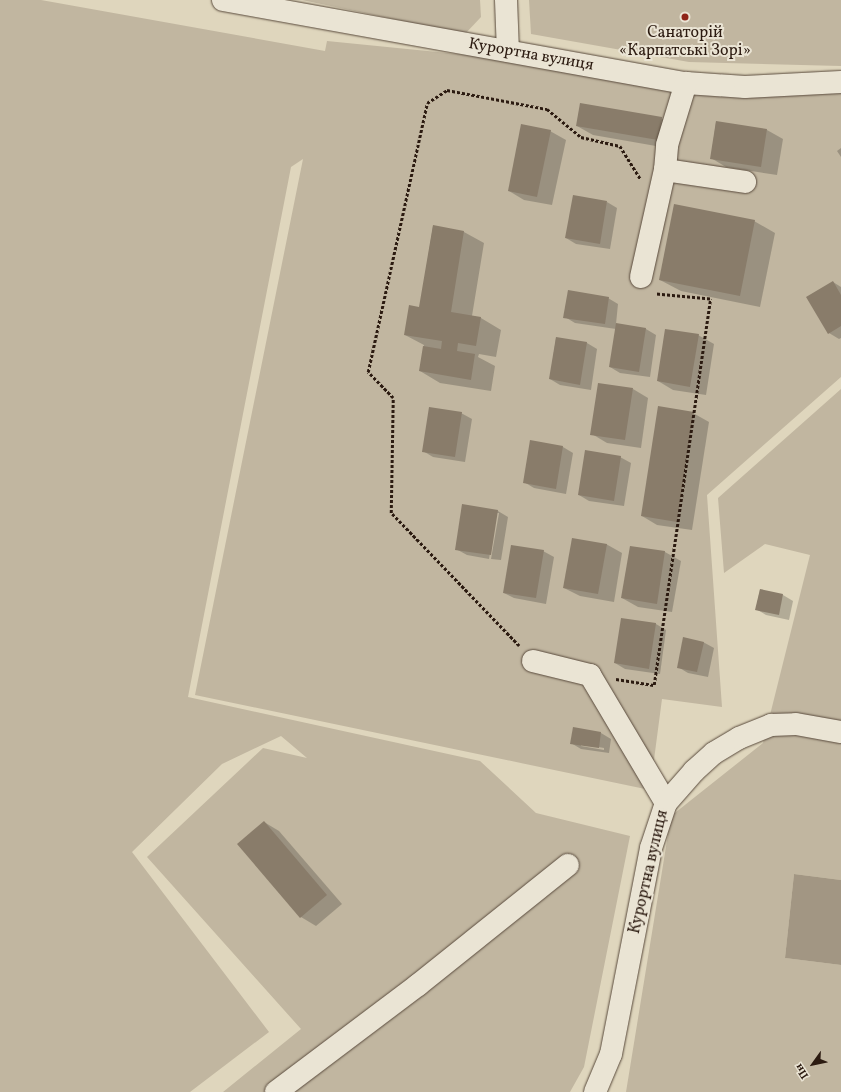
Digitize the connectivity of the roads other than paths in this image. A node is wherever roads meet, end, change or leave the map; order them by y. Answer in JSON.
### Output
{"nodes":[{"id":1,"x":223,"y":0,"type":"edge"},
{"id":2,"x":506,"y":0,"type":"edge"},
{"id":3,"x":508,"y":51,"type":"junction"},
{"id":4,"x":841,"y":82,"type":"edge"},
{"id":5,"x":686,"y":83,"type":"junction"},
{"id":6,"x":665,"y":170,"type":"junction"},
{"id":7,"x":745,"y":182,"type":"dead end"},
{"id":8,"x":641,"y":277,"type":"dead end"},
{"id":9,"x":533,"y":661,"type":"road end"},
{"id":10,"x":841,"y":732,"type":"edge"},
{"id":11,"x":666,"y":802,"type":"junction"},
{"id":12,"x":568,"y":865,"type":"dead end"},
{"id":13,"x":276,"y":1092,"type":"edge"},
{"id":14,"x":596,"y":1092,"type":"edge"}],
"edges":[{"from":1,"to":3,"type":"street","name":"Курортна вулиця"},
{"from":2,"to":3,"type":"street"},
{"from":3,"to":5,"type":"street","name":"Курортна вулиця"},
{"from":4,"to":5,"type":"street","name":"Курортна вулиця"},
{"from":5,"to":6,"type":"street"},
{"from":6,"to":7,"type":"street"},
{"from":6,"to":8,"type":"street"},
{"from":9,"to":11,"type":"street"},
{"from":10,"to":11,"type":"street","name":"Курортна вулиця"},
{"from":11,"to":14,"type":"street","name":"Курортна вулиця"},
{"from":12,"to":13,"type":"street"}]}
